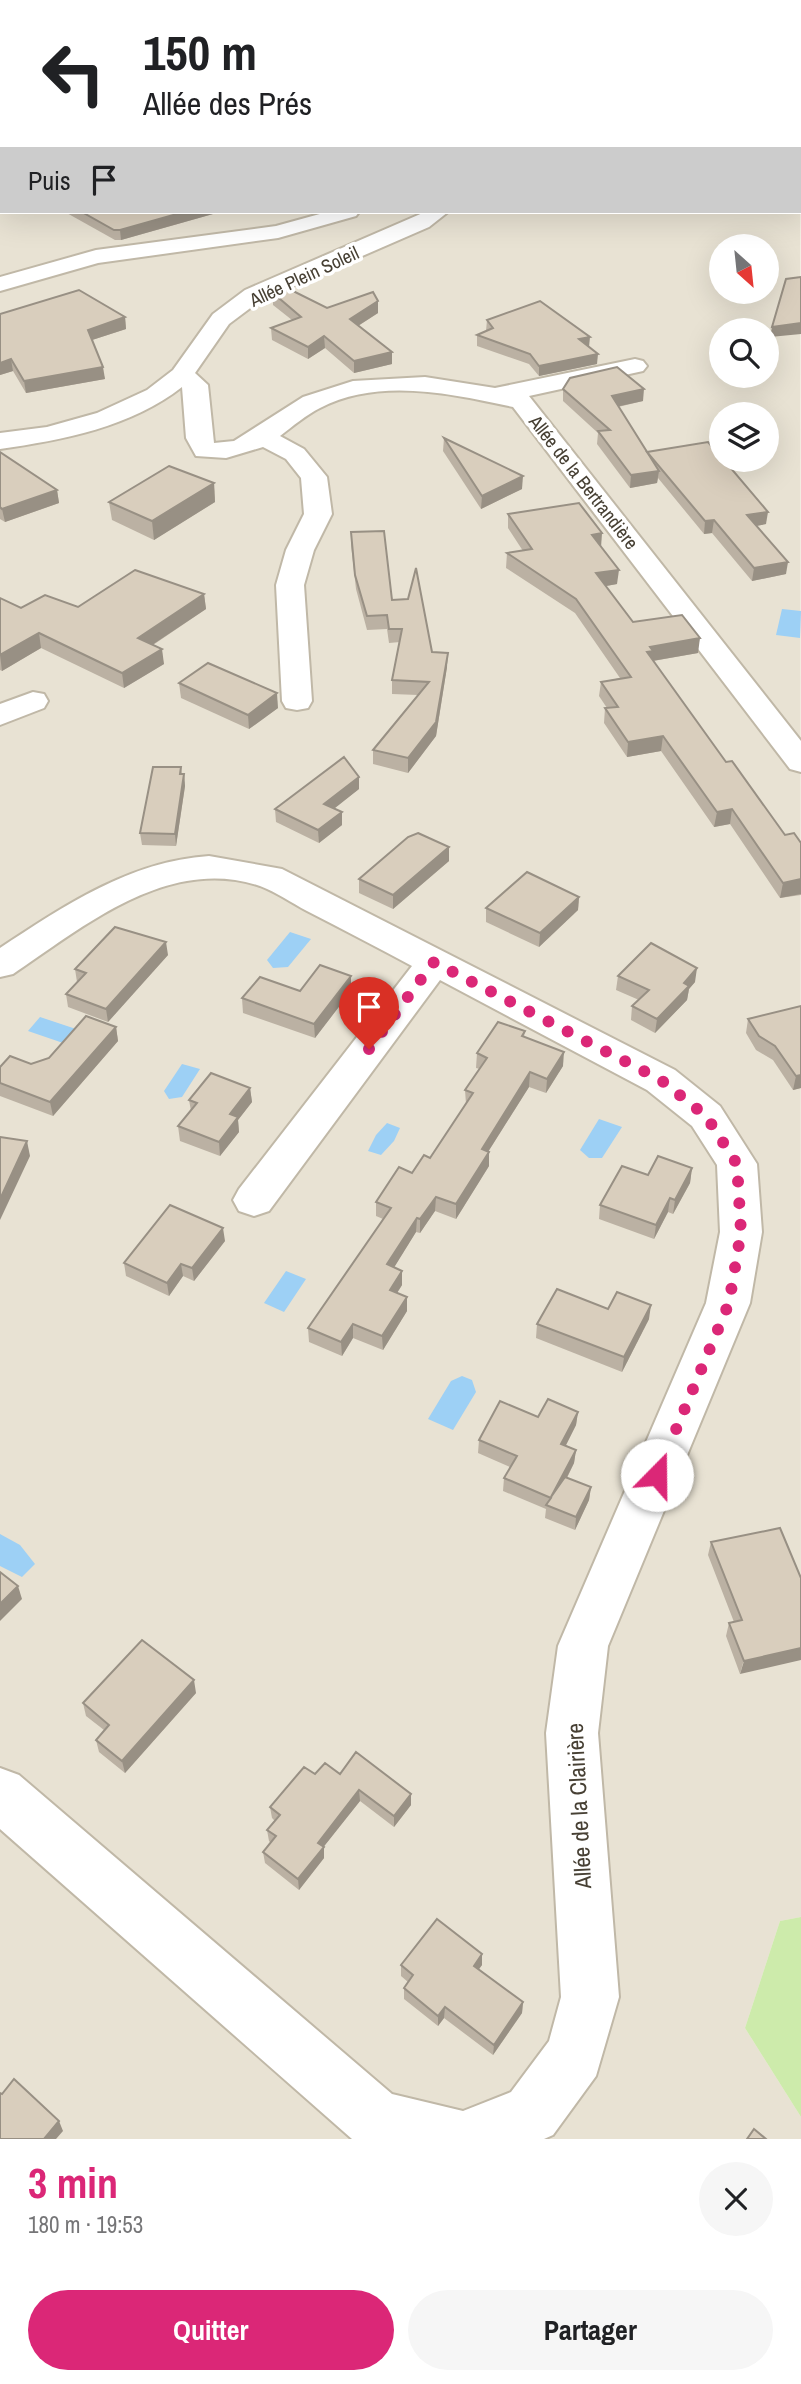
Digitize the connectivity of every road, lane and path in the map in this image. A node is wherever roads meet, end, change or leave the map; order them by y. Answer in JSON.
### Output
{"nodes":[{"id":1,"x":342,"y":214,"type":"edge"},
{"id":2,"x":435,"y":214,"type":"edge"},
{"id":3,"x":0,"y":284,"type":"edge"},
{"id":4,"x":635,"y":366,"type":"dead end"},
{"id":5,"x":182,"y":375,"type":"junction"},
{"id":6,"x":496,"y":396,"type":"junction"},
{"id":7,"x":262,"y":437,"type":"junction"},
{"id":8,"x":0,"y":441,"type":"edge"},
{"id":9,"x":33,"y":701,"type":"dead end"},
{"id":10,"x":297,"y":701,"type":"dead end"},
{"id":11,"x":0,"y":716,"type":"edge"},
{"id":12,"x":801,"y":762,"type":"edge"},
{"id":13,"x":434,"y":962,"type":"junction"},
{"id":14,"x":0,"y":965,"type":"edge"},
{"id":15,"x":254,"y":1200,"type":"dead end"},
{"id":16,"x":0,"y":1794,"type":"edge"},
{"id":17,"x":457,"y":2139,"type":"edge"},
{"id":18,"x":470,"y":2139,"type":"edge"}],
"edges":[{"from":1,"to":3,"type":"street","name":"Allée Plein Soleil"},
{"from":2,"to":5,"type":"street","name":"Allée Plein Soleil"},
{"from":4,"to":6,"type":"street"},
{"from":5,"to":7,"type":"street","name":"Allée de la Bertrandière"},
{"from":5,"to":8,"type":"street","name":"Allée Plein Soleil"},
{"from":6,"to":7,"type":"street","name":"Allée de la Bertrandière"},
{"from":6,"to":12,"type":"street","name":"Allée de la Bertrandière"},
{"from":7,"to":10,"type":"street"},
{"from":9,"to":11,"type":"street"},
{"from":13,"to":14,"type":"street","name":"Allée de la Clairière"},
{"from":13,"to":15,"type":"street"},
{"from":13,"to":18,"type":"street","name":"Allée de la Clairière"},
{"from":16,"to":17,"type":"street"}]}
